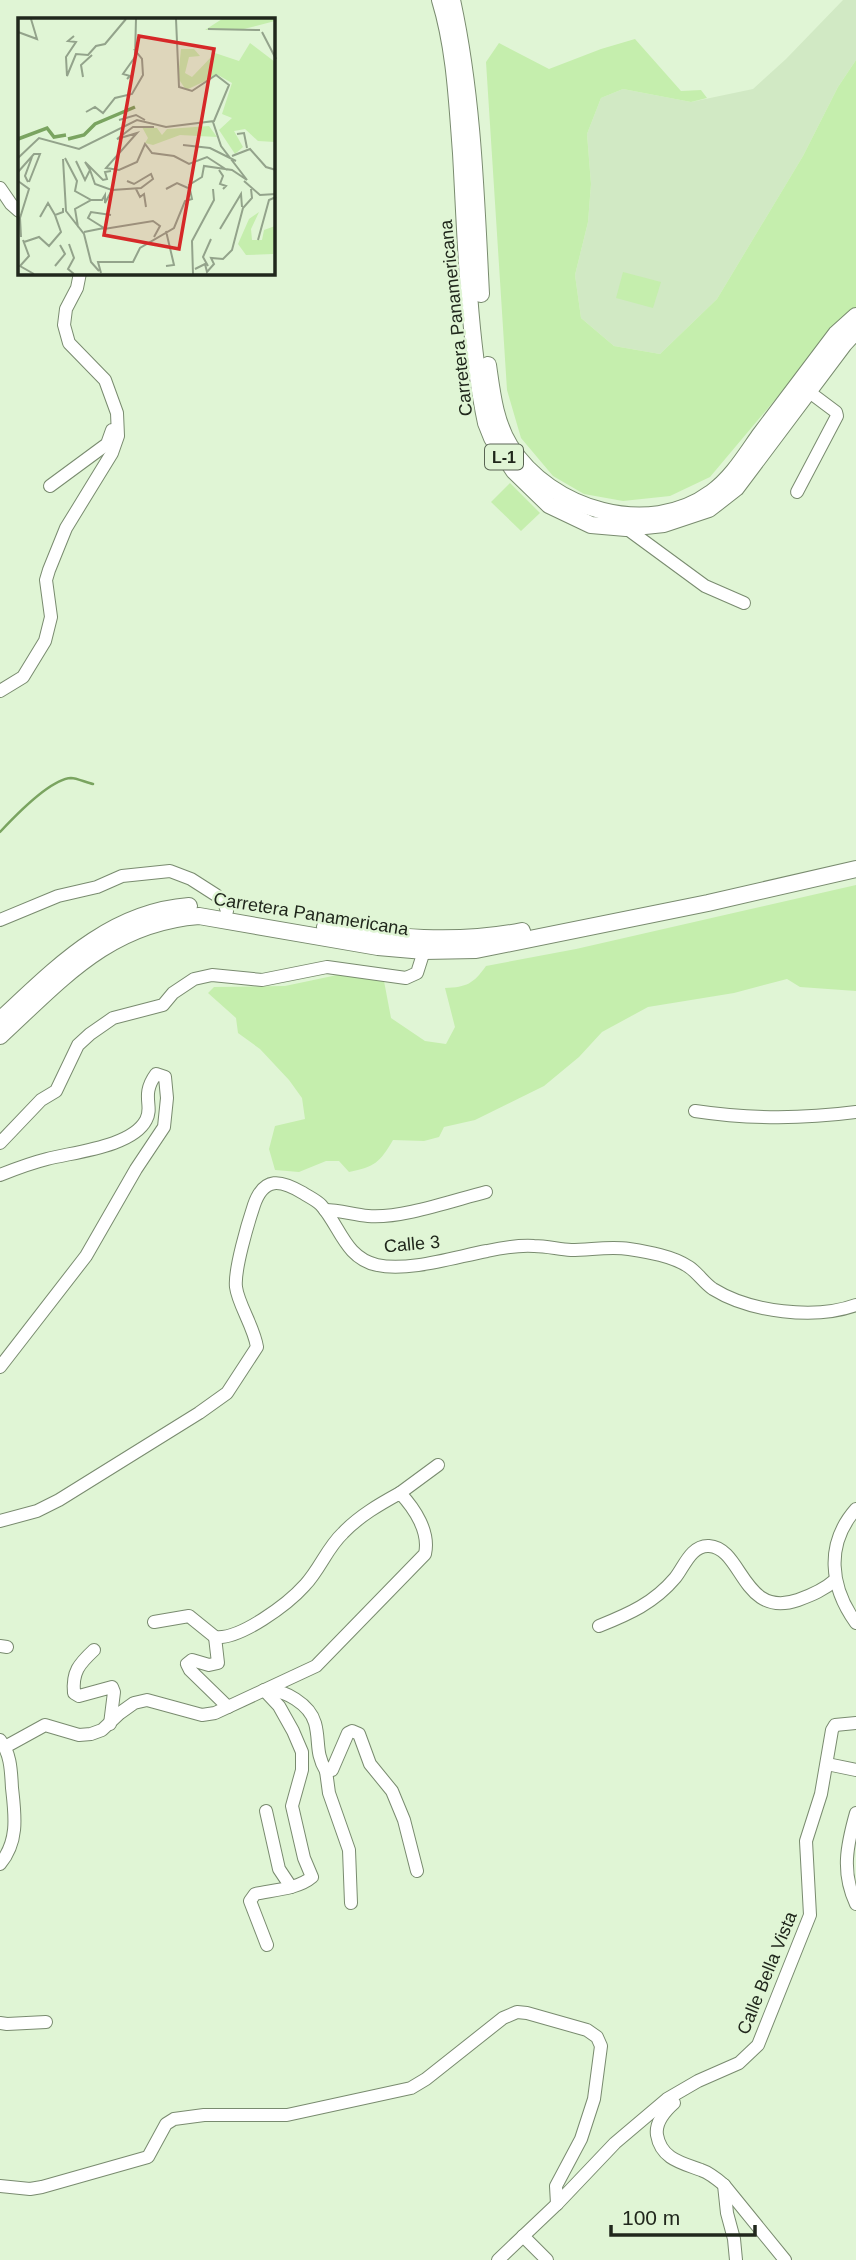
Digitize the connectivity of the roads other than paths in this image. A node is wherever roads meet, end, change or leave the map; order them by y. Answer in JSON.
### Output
{"nodes":[{"id":1,"x":440,"y":0,"type":"edge"},
{"id":2,"x":452,"y":0,"type":"edge"},
{"id":3,"x":0,"y":188,"type":"edge"},
{"id":4,"x":18,"y":210,"type":"edge"},
{"id":5,"x":80,"y":275,"type":"edge"},
{"id":6,"x":856,"y":316,"type":"edge"},
{"id":7,"x":856,"y":331,"type":"edge"},
{"id":8,"x":808,"y":391,"type":"junction"},
{"id":9,"x":117,"y":413,"type":"junction"},
{"id":10,"x":50,"y":486,"type":"dead end"},
{"id":11,"x":797,"y":492,"type":"dead end"},
{"id":12,"x":626,"y":528,"type":"junction"},
{"id":13,"x":744,"y":603,"type":"dead end"},
{"id":14,"x":0,"y":691,"type":"edge"},
{"id":15,"x":856,"y":858,"type":"edge"},
{"id":16,"x":856,"y":869,"type":"edge"},
{"id":17,"x":227,"y":911,"type":"junction"},
{"id":18,"x":0,"y":920,"type":"edge"},
{"id":19,"x":424,"y":951,"type":"junction"},
{"id":20,"x":0,"y":1020,"type":"edge"},
{"id":21,"x":0,"y":1036,"type":"edge"},
{"id":22,"x":695,"y":1111,"type":"dead end"},
{"id":23,"x":856,"y":1112,"type":"edge"},
{"id":24,"x":0,"y":1143,"type":"edge"},
{"id":25,"x":0,"y":1175,"type":"edge"},
{"id":26,"x":486,"y":1192,"type":"dead end"},
{"id":27,"x":325,"y":1210,"type":"junction"},
{"id":28,"x":856,"y":1305,"type":"edge"},
{"id":29,"x":0,"y":1367,"type":"edge"},
{"id":30,"x":438,"y":1465,"type":"dead end"},
{"id":31,"x":400,"y":1493,"type":"junction"},
{"id":32,"x":856,"y":1509,"type":"edge"},
{"id":33,"x":0,"y":1521,"type":"edge"},
{"id":34,"x":835,"y":1580,"type":"junction"},
{"id":35,"x":154,"y":1622,"type":"dead end"},
{"id":36,"x":856,"y":1623,"type":"edge"},
{"id":37,"x":599,"y":1626,"type":"dead end"},
{"id":38,"x":215,"y":1637,"type":"junction"},
{"id":39,"x":94,"y":1650,"type":"dead end"},
{"id":40,"x":265,"y":1691,"type":"junction"},
{"id":41,"x":228,"y":1707,"type":"junction"},
{"id":42,"x":856,"y":1723,"type":"edge"},
{"id":43,"x":110,"y":1724,"type":"junction"},
{"id":44,"x":3,"y":1743,"type":"edge"},
{"id":45,"x":827,"y":1764,"type":"junction"},
{"id":46,"x":856,"y":1770,"type":"edge"},
{"id":47,"x":326,"y":1772,"type":"junction"},
{"id":48,"x":266,"y":1811,"type":"dead end"},
{"id":49,"x":856,"y":1813,"type":"edge"},
{"id":50,"x":0,"y":1864,"type":"edge"},
{"id":51,"x":416,"y":1871,"type":"dead end"},
{"id":52,"x":290,"y":1887,"type":"junction"},
{"id":53,"x":351,"y":1903,"type":"dead end"},
{"id":54,"x":856,"y":1904,"type":"edge"},
{"id":55,"x":267,"y":1945,"type":"dead end"},
{"id":56,"x":46,"y":2022,"type":"dead end"},
{"id":57,"x":0,"y":2023,"type":"edge"},
{"id":58,"x":685,"y":2088,"type":"junction"},
{"id":59,"x":724,"y":2185,"type":"junction"},
{"id":60,"x":0,"y":2186,"type":"edge"},
{"id":61,"x":557,"y":2204,"type":"junction"},
{"id":62,"x":523,"y":2236,"type":"junction"},
{"id":63,"x":498,"y":2260,"type":"edge"},
{"id":64,"x":547,"y":2260,"type":"edge"},
{"id":65,"x":736,"y":2260,"type":"edge"},
{"id":66,"x":785,"y":2260,"type":"edge"}],
"edges":[{"from":1,"to":12,"type":"main road","name":"Carretera Panamericana","number":"L-1"},
{"from":2,"to":6,"type":"main road","name":"Carretera Panamericana","number":"L-1"},
{"from":3,"to":4,"type":"street"},
{"from":5,"to":9,"type":"street"},
{"from":7,"to":8,"type":"main road","name":"Carretera Panamericana","number":"L-1"},
{"from":8,"to":11,"type":"street"},
{"from":8,"to":12,"type":"main road","name":"Carretera Panamericana","number":"L-1"},
{"from":9,"to":10,"type":"street"},
{"from":9,"to":14,"type":"street"},
{"from":12,"to":13,"type":"street"},
{"from":15,"to":17,"type":"main road","name":"Carretera Panamericana"},
{"from":16,"to":19,"type":"main road","name":"Carretera Panamericana"},
{"from":17,"to":18,"type":"street"},
{"from":17,"to":20,"type":"main road","name":"Carretera Panamericana"},
{"from":19,"to":21,"type":"main road","name":"Carretera Panamericana"},
{"from":19,"to":24,"type":"street"},
{"from":22,"to":23,"type":"street"},
{"from":25,"to":29,"type":"street"},
{"from":26,"to":27,"type":"street"},
{"from":27,"to":28,"type":"street","name":"Calle 3"},
{"from":27,"to":33,"type":"street","name":"Calle 3"},
{"from":30,"to":31,"type":"street"},
{"from":31,"to":38,"type":"street"},
{"from":31,"to":40,"type":"street"},
{"from":32,"to":34,"type":"street"},
{"from":34,"to":36,"type":"street"},
{"from":34,"to":37,"type":"street"},
{"from":35,"to":38,"type":"street"},
{"from":38,"to":41,"type":"street"},
{"from":39,"to":43,"type":"street"},
{"from":40,"to":41,"type":"street"},
{"from":40,"to":47,"type":"street"},
{"from":40,"to":52,"type":"street"},
{"from":41,"to":43,"type":"street"},
{"from":42,"to":45,"type":"street","name":"Calle Bella Vista"},
{"from":43,"to":44,"type":"street"},
{"from":44,"to":50,"type":"street"},
{"from":45,"to":46,"type":"street"},
{"from":45,"to":58,"type":"street","name":"Calle Bella Vista"},
{"from":47,"to":51,"type":"street"},
{"from":47,"to":53,"type":"street"},
{"from":48,"to":52,"type":"street"},
{"from":49,"to":54,"type":"street"},
{"from":52,"to":55,"type":"street"},
{"from":56,"to":57,"type":"street"},
{"from":58,"to":59,"type":"street"},
{"from":58,"to":61,"type":"street","name":"Calle Bella Vista"},
{"from":59,"to":65,"type":"street"},
{"from":59,"to":66,"type":"street"},
{"from":60,"to":61,"type":"street"},
{"from":61,"to":62,"type":"street","name":"Calle Bella Vista"},
{"from":62,"to":63,"type":"street","name":"Calle Bella Vista"},
{"from":62,"to":64,"type":"street"}]}
